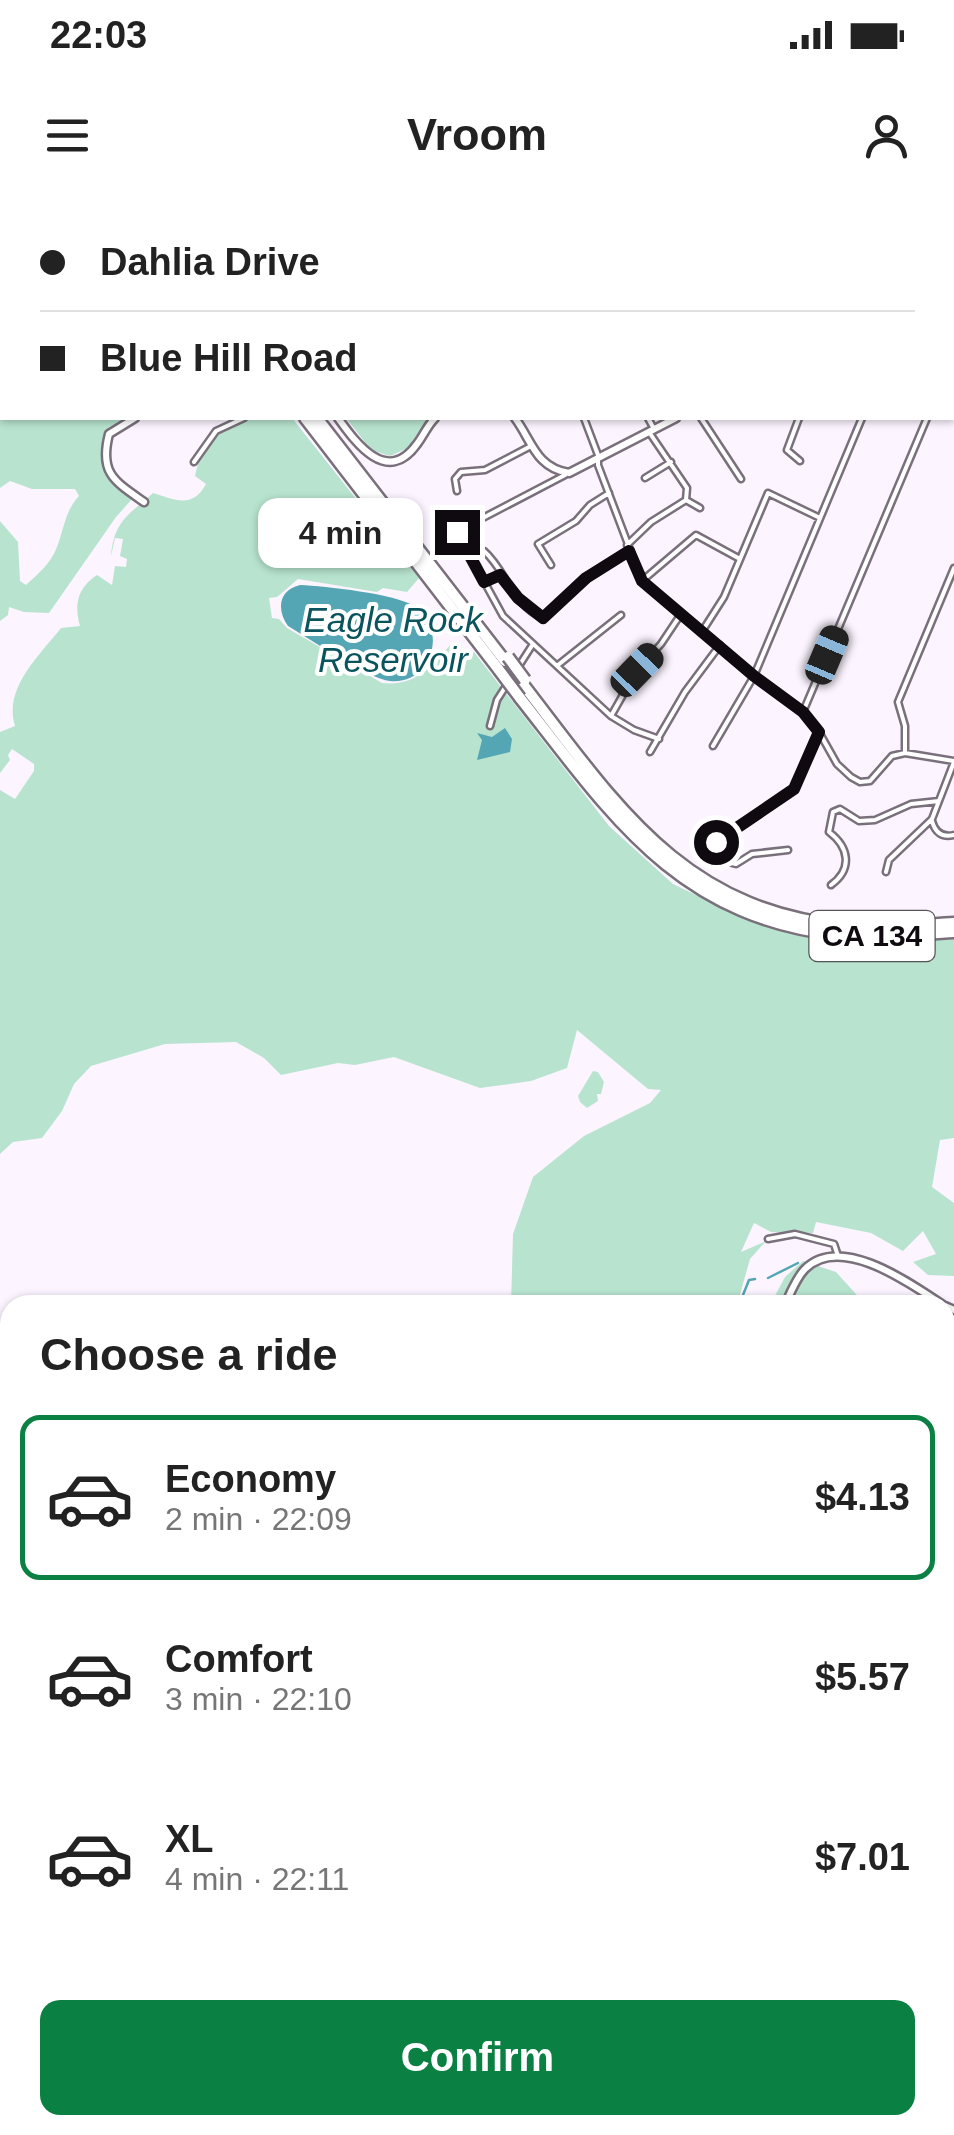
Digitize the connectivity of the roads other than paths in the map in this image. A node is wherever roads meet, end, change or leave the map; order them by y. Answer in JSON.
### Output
{"nodes":[{"id":1,"x":132,"y":420,"type":"edge"},
{"id":2,"x":240,"y":420,"type":"edge"},
{"id":3,"x":315,"y":420,"type":"edge"},
{"id":4,"x":315,"y":420,"type":"edge"},
{"id":5,"x":340,"y":420,"type":"edge"},
{"id":6,"x":433,"y":420,"type":"edge"},
{"id":7,"x":516,"y":420,"type":"edge"},
{"id":8,"x":585,"y":420,"type":"edge"},
{"id":9,"x":649,"y":420,"type":"edge"},
{"id":10,"x":672,"y":420,"type":"edge"},
{"id":11,"x":702,"y":420,"type":"edge"},
{"id":12,"x":798,"y":420,"type":"edge"},
{"id":13,"x":861,"y":420,"type":"edge"},
{"id":14,"x":926,"y":420,"type":"edge"},
{"id":15,"x":652,"y":431,"type":"junction"},
{"id":16,"x":531,"y":446,"type":"junction"},
{"id":17,"x":598,"y":459,"type":"junction"},
{"id":18,"x":800,"y":461,"type":"dead end"},
{"id":19,"x":194,"y":462,"type":"dead end"},
{"id":20,"x":672,"y":462,"type":"junction"},
{"id":21,"x":569,"y":472,"type":"junction"},
{"id":22,"x":645,"y":478,"type":"dead end"},
{"id":23,"x":741,"y":479,"type":"dead end"},
{"id":24,"x":457,"y":491,"type":"dead end"},
{"id":25,"x":609,"y":493,"type":"junction"},
{"id":26,"x":686,"y":500,"type":"junction"},
{"id":27,"x":144,"y":502,"type":"dead end"},
{"id":28,"x":700,"y":508,"type":"dead end"},
{"id":29,"x":821,"y":518,"type":"junction"},
{"id":30,"x":457,"y":532,"type":"junction"},
{"id":31,"x":435,"y":544,"type":"dead end"},
{"id":32,"x":628,"y":548,"type":"junction"},
{"id":33,"x":484,"y":551,"type":"dead end"},
{"id":34,"x":740,"y":560,"type":"junction"},
{"id":35,"x":551,"y":565,"type":"dead end"},
{"id":36,"x":954,"y":568,"type":"edge"},
{"id":37,"x":500,"y":575,"type":"junction"},
{"id":38,"x":642,"y":581,"type":"junction"},
{"id":39,"x":484,"y":582,"type":"junction"},
{"id":40,"x":462,"y":609,"type":"junction"},
{"id":41,"x":681,"y":614,"type":"junction"},
{"id":42,"x":621,"y":616,"type":"dead end"},
{"id":43,"x":704,"y":630,"type":"junction"},
{"id":44,"x":483,"y":637,"type":"junction"},
{"id":45,"x":533,"y":644,"type":"junction"},
{"id":46,"x":720,"y":645,"type":"junction"},
{"id":47,"x":503,"y":663,"type":"junction"},
{"id":48,"x":557,"y":666,"type":"junction"},
{"id":49,"x":754,"y":676,"type":"junction"},
{"id":50,"x":523,"y":689,"type":"junction"},
{"id":51,"x":803,"y":712,"type":"junction"},
{"id":52,"x":611,"y":716,"type":"junction"},
{"id":53,"x":490,"y":726,"type":"dead end"},
{"id":54,"x":819,"y":732,"type":"junction"},
{"id":55,"x":659,"y":739,"type":"junction"},
{"id":56,"x":713,"y":746,"type":"dead end"},
{"id":57,"x":650,"y":752,"type":"dead end"},
{"id":58,"x":905,"y":753,"type":"junction"},
{"id":59,"x":954,"y":762,"type":"edge"},
{"id":60,"x":939,"y":800,"type":"junction"},
{"id":61,"x":932,"y":818,"type":"junction"},
{"id":62,"x":954,"y":835,"type":"edge"},
{"id":63,"x":788,"y":850,"type":"dead end"},
{"id":64,"x":886,"y":872,"type":"dead end"},
{"id":65,"x":831,"y":886,"type":"dead end"},
{"id":66,"x":954,"y":922,"type":"edge"},
{"id":67,"x":954,"y":932,"type":"edge"},
{"id":68,"x":768,"y":1239,"type":"dead end"},
{"id":69,"x":838,"y":1256,"type":"junction"},
{"id":70,"x":791,"y":1295,"type":"edge"},
{"id":71,"x":928,"y":1295,"type":"edge"}],
"edges":[{"from":1,"to":27,"type":"street"},
{"from":2,"to":19,"type":"street"},
{"from":3,"to":40,"type":"highway","number":"CA 134"},
{"from":4,"to":40,"type":"highway","number":"CA 134"},
{"from":5,"to":6,"type":"street"},
{"from":7,"to":16,"type":"street"},
{"from":8,"to":17,"type":"street"},
{"from":9,"to":15,"type":"street"},
{"from":10,"to":15,"type":"street"},
{"from":11,"to":23,"type":"street"},
{"from":12,"to":18,"type":"street"},
{"from":13,"to":29,"type":"street"},
{"from":14,"to":51,"type":"street"},
{"from":15,"to":17,"type":"street"},
{"from":15,"to":20,"type":"street"},
{"from":16,"to":21,"type":"street"},
{"from":16,"to":24,"type":"street"},
{"from":17,"to":21,"type":"street"},
{"from":17,"to":25,"type":"street"},
{"from":20,"to":22,"type":"street"},
{"from":20,"to":26,"type":"street"},
{"from":21,"to":30,"type":"street"},
{"from":25,"to":32,"type":"street"},
{"from":25,"to":35,"type":"street"},
{"from":26,"to":28,"type":"street"},
{"from":26,"to":32,"type":"street"},
{"from":29,"to":34,"type":"street"},
{"from":29,"to":49,"type":"street"},
{"from":30,"to":31,"type":"street"},
{"from":30,"to":39,"type":"street"},
{"from":32,"to":37,"type":"street"},
{"from":32,"to":38,"type":"street"},
{"from":33,"to":37,"type":"street"},
{"from":34,"to":38,"type":"street"},
{"from":34,"to":43,"type":"street"},
{"from":36,"to":58,"type":"street"},
{"from":37,"to":39,"type":"street"},
{"from":38,"to":41,"type":"street"},
{"from":39,"to":45,"type":"street"},
{"from":40,"to":44,"type":"highway","number":"CA 134"},
{"from":40,"to":44,"type":"highway","number":"CA 134"},
{"from":41,"to":43,"type":"street"},
{"from":41,"to":52,"type":"street"},
{"from":42,"to":48,"type":"street"},
{"from":43,"to":46,"type":"street"},
{"from":44,"to":47,"type":"highway","number":"CA 134"},
{"from":45,"to":48,"type":"street"},
{"from":45,"to":53,"type":"street"},
{"from":46,"to":49,"type":"street"},
{"from":46,"to":55,"type":"street"},
{"from":47,"to":50,"type":"highway","number":"CA 134","bridge":true},
{"from":47,"to":50,"type":"highway","number":"CA 134","bridge":true},
{"from":48,"to":52,"type":"street"},
{"from":49,"to":51,"type":"street"},
{"from":49,"to":56,"type":"street"},
{"from":50,"to":66,"type":"highway","number":"CA 134"},
{"from":50,"to":67,"type":"highway","number":"CA 134"},
{"from":51,"to":54,"type":"street"},
{"from":52,"to":55,"type":"street"},
{"from":54,"to":58,"type":"street"},
{"from":54,"to":63,"type":"street"},
{"from":55,"to":57,"type":"street"},
{"from":58,"to":59,"type":"street"},
{"from":59,"to":60,"type":"street"},
{"from":60,"to":61,"type":"street"},
{"from":60,"to":65,"type":"street"},
{"from":61,"to":62,"type":"street"},
{"from":61,"to":64,"type":"street"},
{"from":68,"to":69,"type":"street"},
{"from":69,"to":70,"type":"street"},
{"from":69,"to":71,"type":"street"}]}
